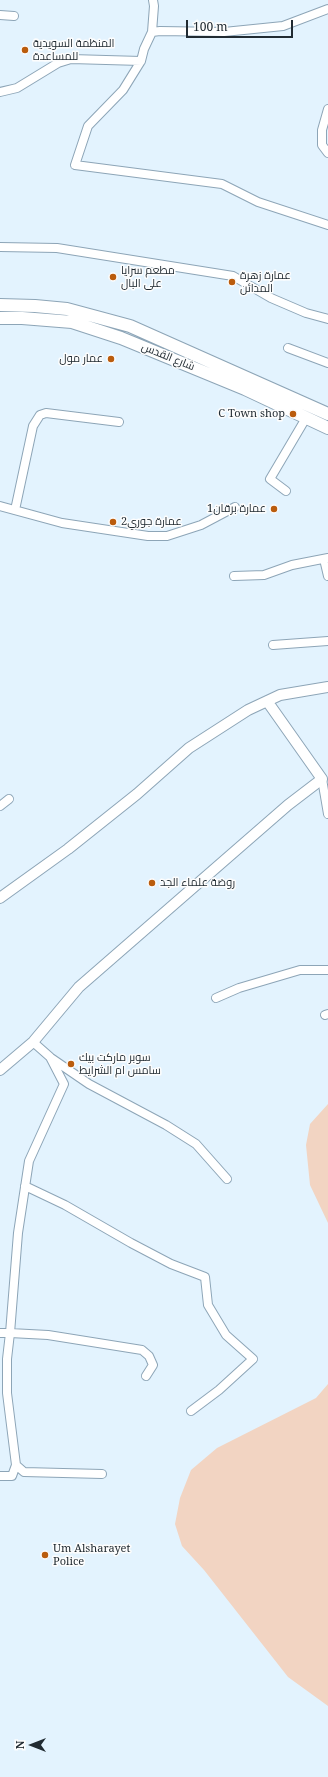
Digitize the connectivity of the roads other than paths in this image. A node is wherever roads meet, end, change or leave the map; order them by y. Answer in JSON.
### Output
{"nodes":[{"id":1,"x":153,"y":0,"type":"edge"},
{"id":2,"x":328,"y":9,"type":"edge"},
{"id":3,"x":0,"y":15,"type":"edge"},
{"id":4,"x":14,"y":16,"type":"dead end"},
{"id":5,"x":152,"y":32,"type":"junction"},
{"id":6,"x":141,"y":60,"type":"junction"},
{"id":7,"x":0,"y":92,"type":"edge"},
{"id":8,"x":328,"y":109,"type":"edge"},
{"id":9,"x":328,"y":153,"type":"edge"},
{"id":10,"x":328,"y":225,"type":"edge"},
{"id":11,"x":0,"y":247,"type":"edge"},
{"id":12,"x":0,"y":305,"type":"edge"},
{"id":13,"x":0,"y":318,"type":"edge"},
{"id":14,"x":328,"y":319,"type":"edge"},
{"id":15,"x":288,"y":348,"type":"dead end"},
{"id":16,"x":328,"y":363,"type":"edge"},
{"id":17,"x":328,"y":414,"type":"edge"},
{"id":18,"x":306,"y":418,"type":"junction"},
{"id":19,"x":118,"y":422,"type":"dead end"},
{"id":20,"x":328,"y":428,"type":"edge"},
{"id":21,"x":286,"y":491,"type":"dead end"},
{"id":22,"x":0,"y":506,"type":"edge"},
{"id":23,"x":235,"y":507,"type":"dead end"},
{"id":24,"x":15,"y":510,"type":"junction"},
{"id":25,"x":326,"y":559,"type":"edge"},
{"id":26,"x":234,"y":576,"type":"dead end"},
{"id":27,"x":328,"y":576,"type":"edge"},
{"id":28,"x":328,"y":642,"type":"edge"},
{"id":29,"x":273,"y":645,"type":"dead end"},
{"id":30,"x":328,"y":687,"type":"edge"},
{"id":31,"x":267,"y":701,"type":"junction"},
{"id":32,"x":322,"y":779,"type":"junction"},
{"id":33,"x":10,"y":799,"type":"dead end"},
{"id":34,"x":0,"y":806,"type":"edge"},
{"id":35,"x":328,"y":814,"type":"edge"},
{"id":36,"x":0,"y":898,"type":"edge"},
{"id":37,"x":328,"y":970,"type":"edge"},
{"id":38,"x":216,"y":998,"type":"dead end"},
{"id":39,"x":33,"y":1042,"type":"junction"},
{"id":40,"x":50,"y":1058,"type":"junction"},
{"id":41,"x":0,"y":1070,"type":"edge"},
{"id":42,"x":227,"y":1179,"type":"dead end"},
{"id":43,"x":25,"y":1186,"type":"junction"},
{"id":44,"x":0,"y":1333,"type":"edge"},
{"id":45,"x":10,"y":1333,"type":"junction"},
{"id":46,"x":146,"y":1376,"type":"dead end"},
{"id":47,"x":191,"y":1411,"type":"dead end"},
{"id":48,"x":16,"y":1465,"type":"junction"},
{"id":49,"x":102,"y":1474,"type":"dead end"},
{"id":50,"x":0,"y":1476,"type":"edge"}],
"edges":[{"from":1,"to":5,"type":"street"},
{"from":2,"to":5,"type":"street"},
{"from":3,"to":4,"type":"street"},
{"from":5,"to":6,"type":"street"},
{"from":6,"to":7,"type":"street"},
{"from":6,"to":10,"type":"street"},
{"from":8,"to":9,"type":"street"},
{"from":11,"to":14,"type":"street"},
{"from":12,"to":17,"type":"main road","name":"شارع القدس"},
{"from":13,"to":18,"type":"main road","name":"شارع القدس"},
{"from":15,"to":16,"type":"street"},
{"from":18,"to":20,"type":"main road","name":"شارع القدس"},
{"from":18,"to":21,"type":"street"},
{"from":19,"to":24,"type":"street"},
{"from":22,"to":24,"type":"street"},
{"from":23,"to":24,"type":"street"},
{"from":25,"to":26,"type":"street"},
{"from":25,"to":27,"type":"street"},
{"from":28,"to":29,"type":"street"},
{"from":30,"to":31,"type":"street"},
{"from":31,"to":32,"type":"street"},
{"from":31,"to":36,"type":"street"},
{"from":32,"to":35,"type":"street"},
{"from":32,"to":39,"type":"street"},
{"from":33,"to":34,"type":"street"},
{"from":37,"to":38,"type":"street"},
{"from":39,"to":40,"type":"street"},
{"from":39,"to":41,"type":"street"},
{"from":40,"to":42,"type":"street"},
{"from":40,"to":43,"type":"street"},
{"from":43,"to":45,"type":"street"},
{"from":43,"to":47,"type":"street"},
{"from":44,"to":45,"type":"street"},
{"from":45,"to":46,"type":"street"},
{"from":45,"to":48,"type":"street"},
{"from":48,"to":49,"type":"street"},
{"from":48,"to":50,"type":"street"}]}
